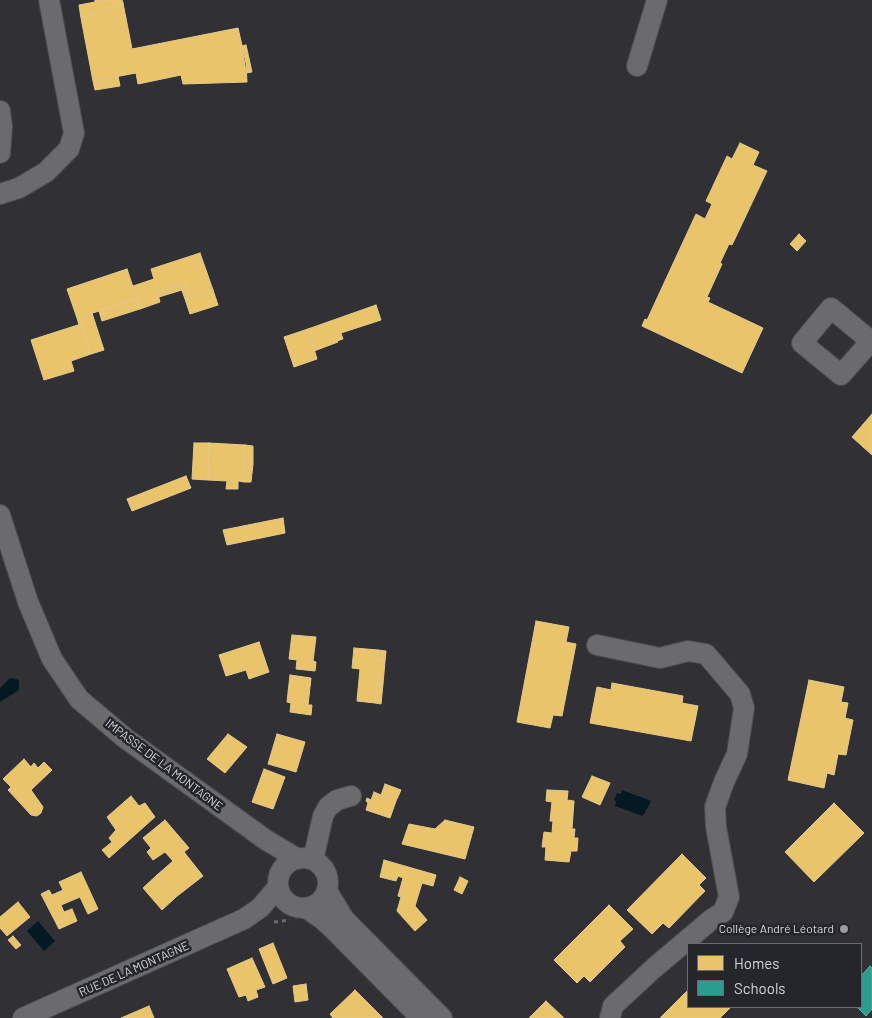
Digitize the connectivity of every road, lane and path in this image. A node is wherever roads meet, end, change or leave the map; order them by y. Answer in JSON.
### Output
{"nodes":[{"id":1,"x":49,"y":0,"type":"edge"},
{"id":2,"x":657,"y":0,"type":"edge"},
{"id":3,"x":637,"y":66,"type":"dead end"},
{"id":4,"x":0,"y":111,"type":"edge"},
{"id":5,"x":0,"y":153,"type":"edge"},
{"id":6,"x":0,"y":194,"type":"edge"},
{"id":7,"x":0,"y":515,"type":"edge"},
{"id":8,"x":597,"y":645,"type":"dead end"},
{"id":9,"x":351,"y":796,"type":"dead end"},
{"id":10,"x":266,"y":840,"type":"junction"},
{"id":11,"x":306,"y":860,"type":"junction"},
{"id":12,"x":278,"y":883,"type":"junction"},
{"id":13,"x":327,"y":891,"type":"junction"},
{"id":14,"x":302,"y":913,"type":"junction"},
{"id":15,"x":244,"y":919,"type":"junction"},
{"id":16,"x":268,"y":923,"type":"dead end"},
{"id":17,"x":23,"y":1018,"type":"edge"},
{"id":18,"x":421,"y":1018,"type":"edge"},
{"id":19,"x":442,"y":1018,"type":"edge"},
{"id":20,"x":610,"y":1018,"type":"edge"}],
"edges":[{"from":1,"to":6,"type":"street"},
{"from":2,"to":3,"type":"street"},
{"from":4,"to":5,"type":"street"},
{"from":7,"to":10,"type":"street","name":"IMPASSE DE LA MONTAGNE"},
{"from":8,"to":20,"type":"street"},
{"from":9,"to":11,"type":"street"},
{"from":10,"to":11,"type":"street","name":"IMPASSE DE LA MONTAGNE"},
{"from":10,"to":12,"type":"street"},
{"from":11,"to":12,"type":"street"},
{"from":11,"to":13,"type":"street"},
{"from":12,"to":14,"type":"street"},
{"from":12,"to":15,"type":"street","name":"RUE DE LA MONTAGNE"},
{"from":13,"to":14,"type":"street"},
{"from":13,"to":19,"type":"street"},
{"from":14,"to":15,"type":"street","name":"RUE DE LA MONTAGNE"},
{"from":14,"to":16,"type":"path"},
{"from":14,"to":18,"type":"street"},
{"from":15,"to":17,"type":"street","name":"RUE DE LA MONTAGNE"}]}
